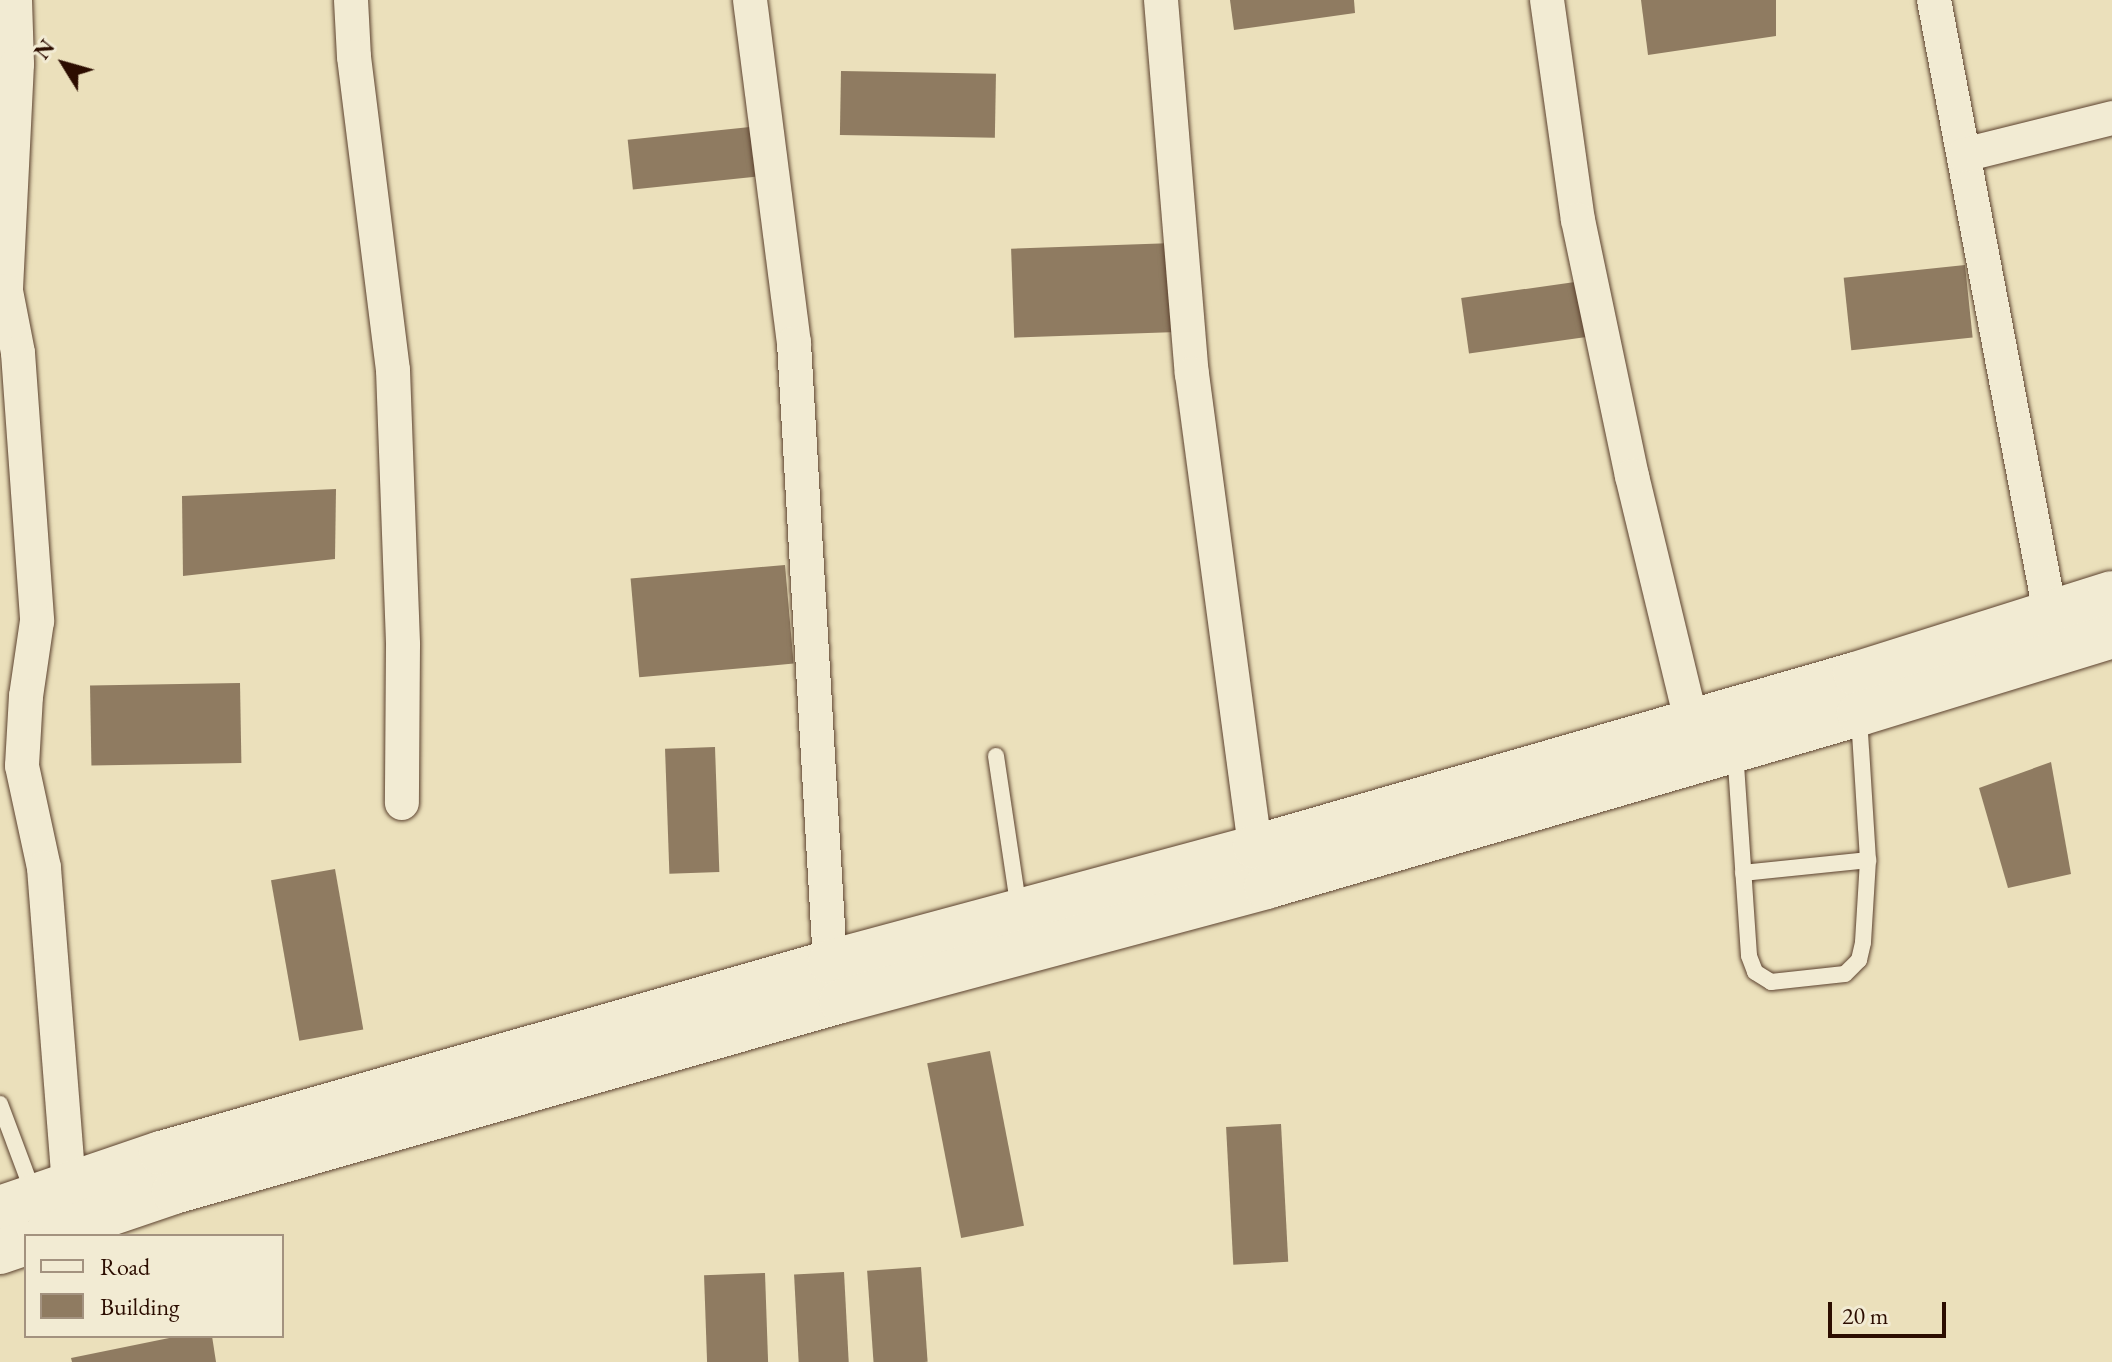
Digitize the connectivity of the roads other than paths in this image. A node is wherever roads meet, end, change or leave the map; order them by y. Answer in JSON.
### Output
{"nodes":[{"id":1,"x":15,"y":0,"type":"edge"},
{"id":2,"x":351,"y":0,"type":"edge"},
{"id":3,"x":750,"y":0,"type":"edge"},
{"id":4,"x":1161,"y":0,"type":"edge"},
{"id":5,"x":1547,"y":0,"type":"edge"},
{"id":6,"x":1934,"y":0,"type":"edge"},
{"id":7,"x":2112,"y":118,"type":"edge"},
{"id":8,"x":1964,"y":155,"type":"junction"},
{"id":9,"x":2112,"y":593,"type":"edge"},
{"id":10,"x":2050,"y":613,"type":"junction"},
{"id":11,"x":2112,"y":636,"type":"edge"},
{"id":12,"x":1859,"y":714,"type":"junction"},
{"id":13,"x":1691,"y":720,"type":"junction"},
{"id":14,"x":1735,"y":750,"type":"junction"},
{"id":15,"x":996,"y":756,"type":"dead end"},
{"id":16,"x":402,"y":803,"type":"dead end"},
{"id":17,"x":1255,"y":847,"type":"junction"},
{"id":18,"x":1868,"y":860,"type":"junction"},
{"id":19,"x":1743,"y":873,"type":"junction"},
{"id":20,"x":1019,"y":910,"type":"junction"},
{"id":21,"x":830,"y":962,"type":"junction"},
{"id":22,"x":0,"y":1104,"type":"edge"},
{"id":23,"x":37,"y":1206,"type":"edge"},
{"id":24,"x":24,"y":1244,"type":"edge"},
{"id":25,"x":0,"y":1252,"type":"edge"}],
"edges":[{"from":1,"to":23,"type":"street"},
{"from":2,"to":16,"type":"street"},
{"from":3,"to":21,"type":"street"},
{"from":4,"to":17,"type":"street"},
{"from":5,"to":13,"type":"street"},
{"from":6,"to":8,"type":"street"},
{"from":7,"to":8,"type":"street"},
{"from":8,"to":10,"type":"street"},
{"from":9,"to":10,"type":"street"},
{"from":10,"to":13,"type":"street"},
{"from":11,"to":12,"type":"street"},
{"from":12,"to":14,"type":"street"},
{"from":12,"to":18,"type":"lane"},
{"from":13,"to":17,"type":"street"},
{"from":14,"to":19,"type":"lane"},
{"from":14,"to":23,"type":"street"},
{"from":15,"to":20,"type":"lane"},
{"from":17,"to":20,"type":"street"},
{"from":18,"to":19,"type":"lane"},
{"from":18,"to":19,"type":"lane"},
{"from":20,"to":21,"type":"street"},
{"from":21,"to":23,"type":"street"},
{"from":22,"to":23,"type":"lane"},
{"from":24,"to":25,"type":"street"}]}
